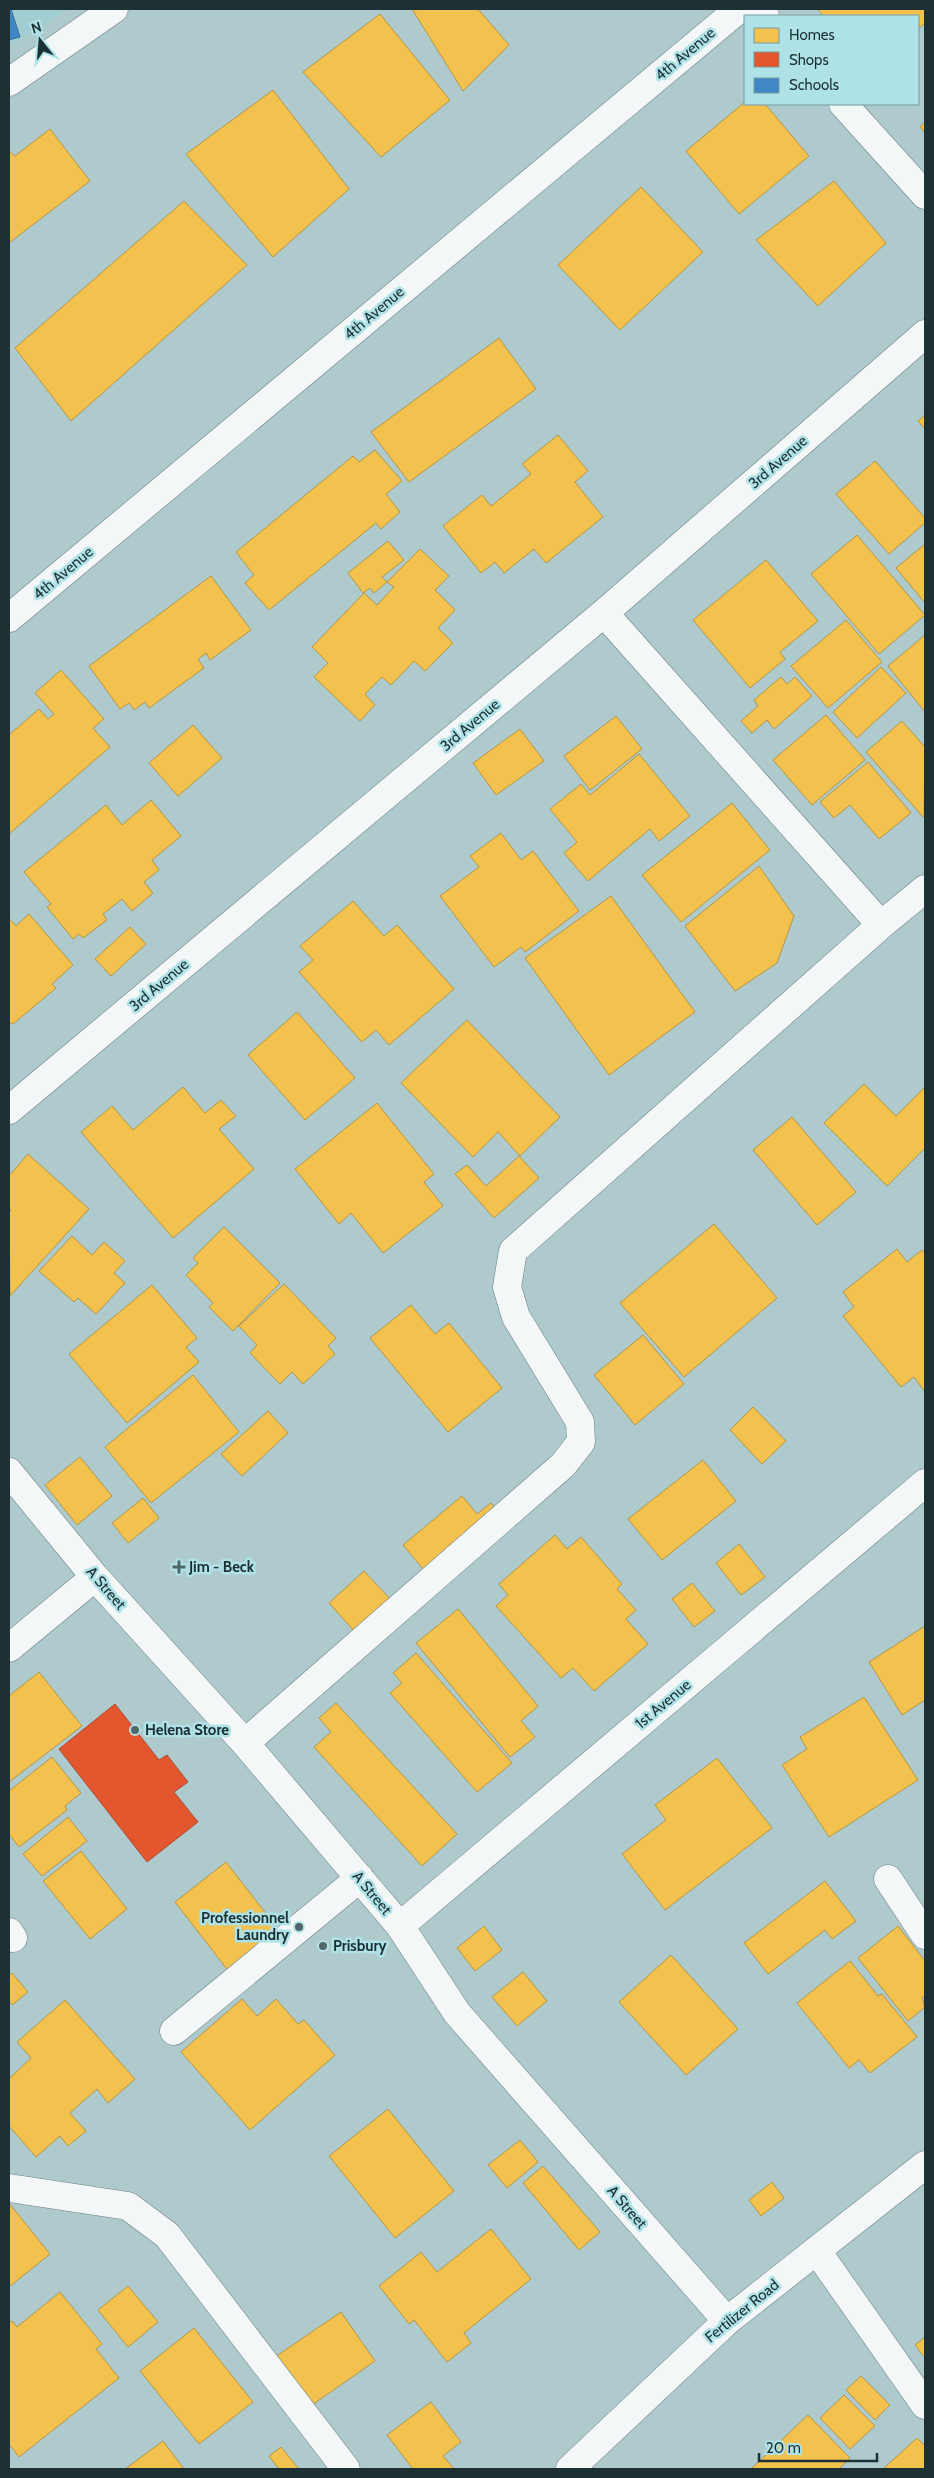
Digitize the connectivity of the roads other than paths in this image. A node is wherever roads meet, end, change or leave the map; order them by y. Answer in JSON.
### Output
{"nodes":[{"id":1,"x":114,"y":9,"type":"edge"},
{"id":2,"x":739,"y":9,"type":"edge"},
{"id":3,"x":9,"y":82,"type":"edge"},
{"id":4,"x":844,"y":105,"type":"edge"},
{"id":5,"x":925,"y":195,"type":"edge"},
{"id":6,"x":925,"y":334,"type":"edge"},
{"id":7,"x":604,"y":613,"type":"junction"},
{"id":8,"x":9,"y":618,"type":"edge"},
{"id":9,"x":925,"y":889,"type":"edge"},
{"id":10,"x":880,"y":925,"type":"junction"},
{"id":11,"x":9,"y":1110,"type":"edge"},
{"id":12,"x":9,"y":1472,"type":"edge"},
{"id":13,"x":925,"y":1483,"type":"edge"},
{"id":14,"x":95,"y":1577,"type":"junction"},
{"id":15,"x":9,"y":1648,"type":"edge"},
{"id":16,"x":245,"y":1743,"type":"junction"},
{"id":17,"x":360,"y":1878,"type":"junction"},
{"id":18,"x":888,"y":1879,"type":"dead end"},
{"id":19,"x":400,"y":1926,"type":"junction"},
{"id":20,"x":925,"y":1936,"type":"edge"},
{"id":21,"x":174,"y":2031,"type":"dead end"},
{"id":22,"x":925,"y":2165,"type":"edge"},
{"id":23,"x":9,"y":2188,"type":"edge"},
{"id":24,"x":817,"y":2251,"type":"junction"},
{"id":25,"x":727,"y":2320,"type":"junction"},
{"id":26,"x":925,"y":2405,"type":"edge"},
{"id":27,"x":346,"y":2469,"type":"edge"},
{"id":28,"x":570,"y":2469,"type":"edge"}],
"edges":[{"from":1,"to":3,"type":"street"},
{"from":2,"to":8,"type":"street","name":"4th Avenue"},
{"from":4,"to":5,"type":"street"},
{"from":6,"to":7,"type":"street","name":"3rd Avenue"},
{"from":7,"to":10,"type":"street"},
{"from":7,"to":11,"type":"street","name":"3rd Avenue"},
{"from":9,"to":10,"type":"street"},
{"from":10,"to":16,"type":"street"},
{"from":12,"to":14,"type":"street","name":"A Street"},
{"from":13,"to":19,"type":"street","name":"1st Avenue"},
{"from":14,"to":15,"type":"street"},
{"from":14,"to":16,"type":"street","name":"A Street"},
{"from":16,"to":17,"type":"street","name":"A Street"},
{"from":17,"to":19,"type":"street","name":"A Street"},
{"from":17,"to":21,"type":"street"},
{"from":18,"to":20,"type":"street"},
{"from":19,"to":25,"type":"street","name":"A Street"},
{"from":22,"to":24,"type":"street","name":"Fertilizer Road"},
{"from":23,"to":27,"type":"street"},
{"from":24,"to":25,"type":"street","name":"Fertilizer Road"},
{"from":24,"to":26,"type":"street"},
{"from":25,"to":28,"type":"street","name":"Fertilizer Road"}]}
